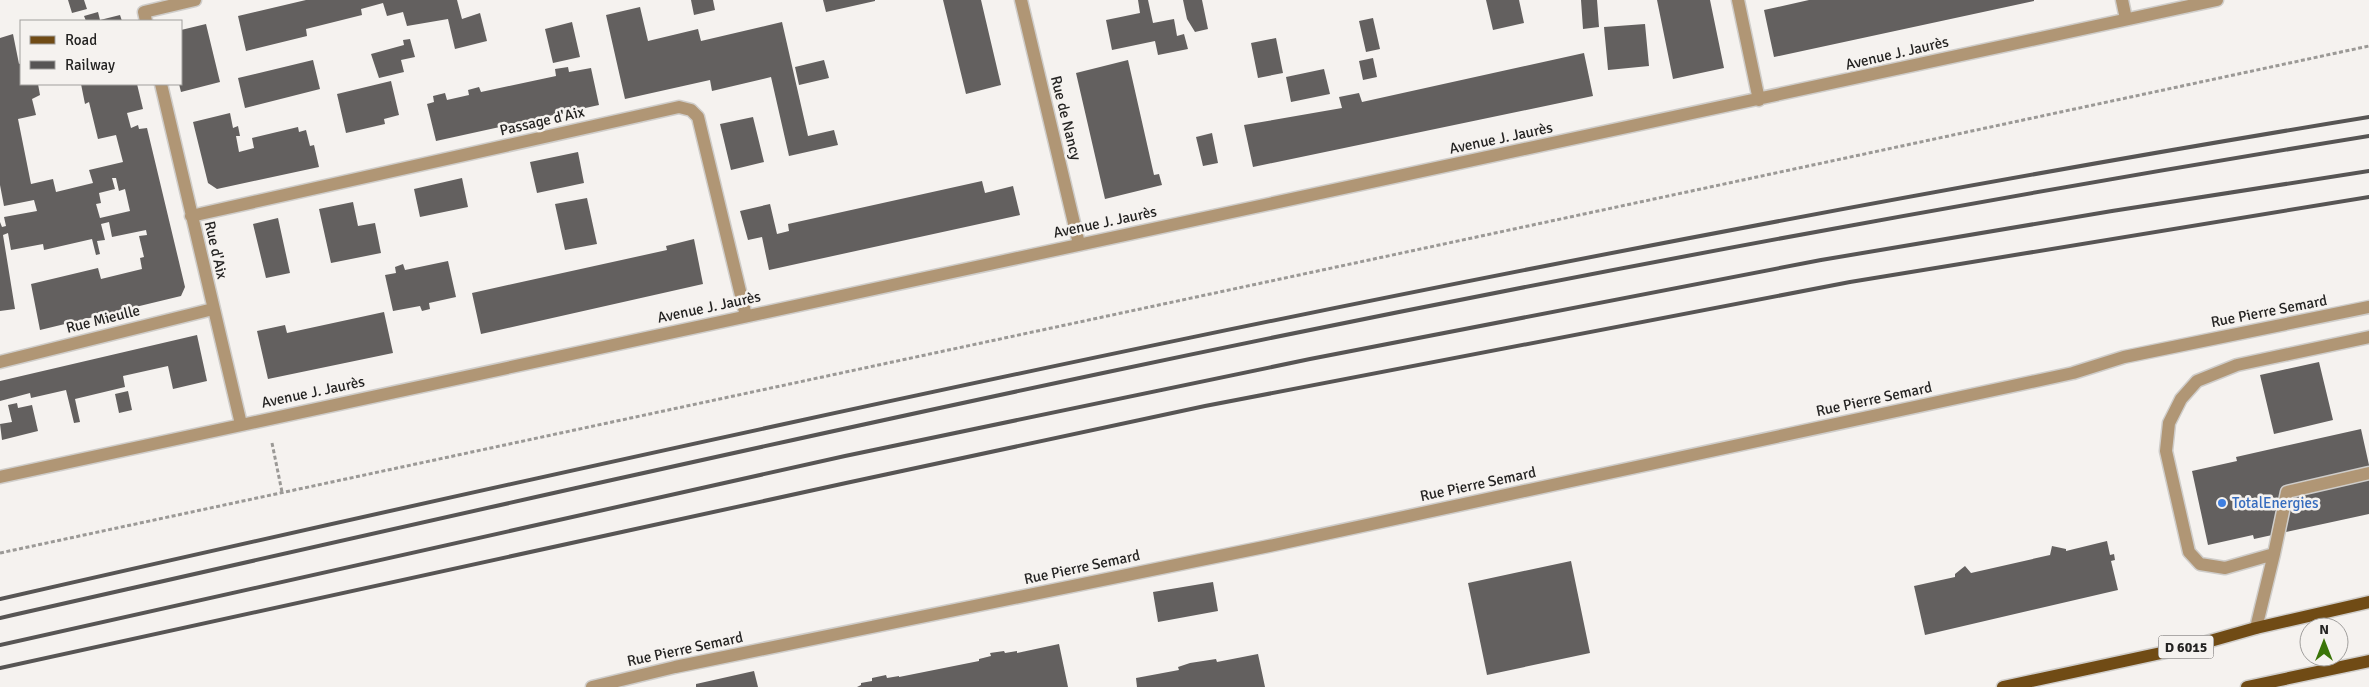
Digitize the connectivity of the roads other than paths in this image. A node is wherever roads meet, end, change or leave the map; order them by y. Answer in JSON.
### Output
{"nodes":[{"id":1,"x":195,"y":0,"type":"edge"},
{"id":2,"x":1021,"y":0,"type":"edge"},
{"id":3,"x":1738,"y":0,"type":"edge"},
{"id":4,"x":2122,"y":0,"type":"edge"},
{"id":5,"x":2217,"y":0,"type":"edge"},
{"id":6,"x":145,"y":16,"type":"edge"},
{"id":7,"x":2126,"y":18,"type":"junction"},
{"id":8,"x":161,"y":85,"type":"edge"},
{"id":9,"x":1759,"y":100,"type":"junction"},
{"id":10,"x":192,"y":216,"type":"junction"},
{"id":11,"x":1079,"y":244,"type":"junction"},
{"id":12,"x":2369,"y":307,"type":"edge"},
{"id":13,"x":213,"y":308,"type":"junction"},
{"id":14,"x":746,"y":316,"type":"junction"},
{"id":15,"x":2369,"y":337,"type":"edge"},
{"id":16,"x":0,"y":362,"type":"edge"},
{"id":17,"x":241,"y":424,"type":"junction"},
{"id":18,"x":2369,"y":473,"type":"edge"},
{"id":19,"x":0,"y":477,"type":"edge"},
{"id":20,"x":2274,"y":554,"type":"junction"},
{"id":21,"x":2369,"y":602,"type":"edge"},
{"id":22,"x":2256,"y":628,"type":"junction"},
{"id":23,"x":2369,"y":661,"type":"edge"},
{"id":24,"x":592,"y":687,"type":"edge"},
{"id":25,"x":2003,"y":687,"type":"edge"},
{"id":26,"x":2247,"y":687,"type":"edge"}],
"edges":[{"from":1,"to":6,"type":"street"},
{"from":2,"to":11,"type":"street","name":"Rue de Nancy"},
{"from":3,"to":9,"type":"street"},
{"from":4,"to":7,"type":"street"},
{"from":5,"to":7,"type":"street","name":"Avenue J. Jaurès"},
{"from":7,"to":9,"type":"street","name":"Avenue J. Jaurès"},
{"from":8,"to":10,"type":"street","name":"Rue d'Aix"},
{"from":9,"to":11,"type":"street","name":"Avenue J. Jaurès"},
{"from":10,"to":13,"type":"street","name":"Rue d'Aix"},
{"from":10,"to":14,"type":"street","name":"Passage d'Aix"},
{"from":11,"to":14,"type":"street","name":"Avenue J. Jaurès"},
{"from":12,"to":24,"type":"street","name":"Rue Pierre Semard"},
{"from":13,"to":16,"type":"street","name":"Rue Mieulle"},
{"from":13,"to":17,"type":"street","name":"Rue d'Aix"},
{"from":14,"to":17,"type":"street","name":"Avenue J. Jaurès"},
{"from":15,"to":20,"type":"street"},
{"from":17,"to":19,"type":"street","name":"Avenue J. Jaurès"},
{"from":18,"to":20,"type":"street"},
{"from":20,"to":22,"type":"street"},
{"from":21,"to":22,"type":"main road","number":"D 6015"},
{"from":22,"to":25,"type":"main road","number":"D 6015"},
{"from":23,"to":26,"type":"main road"}]}
